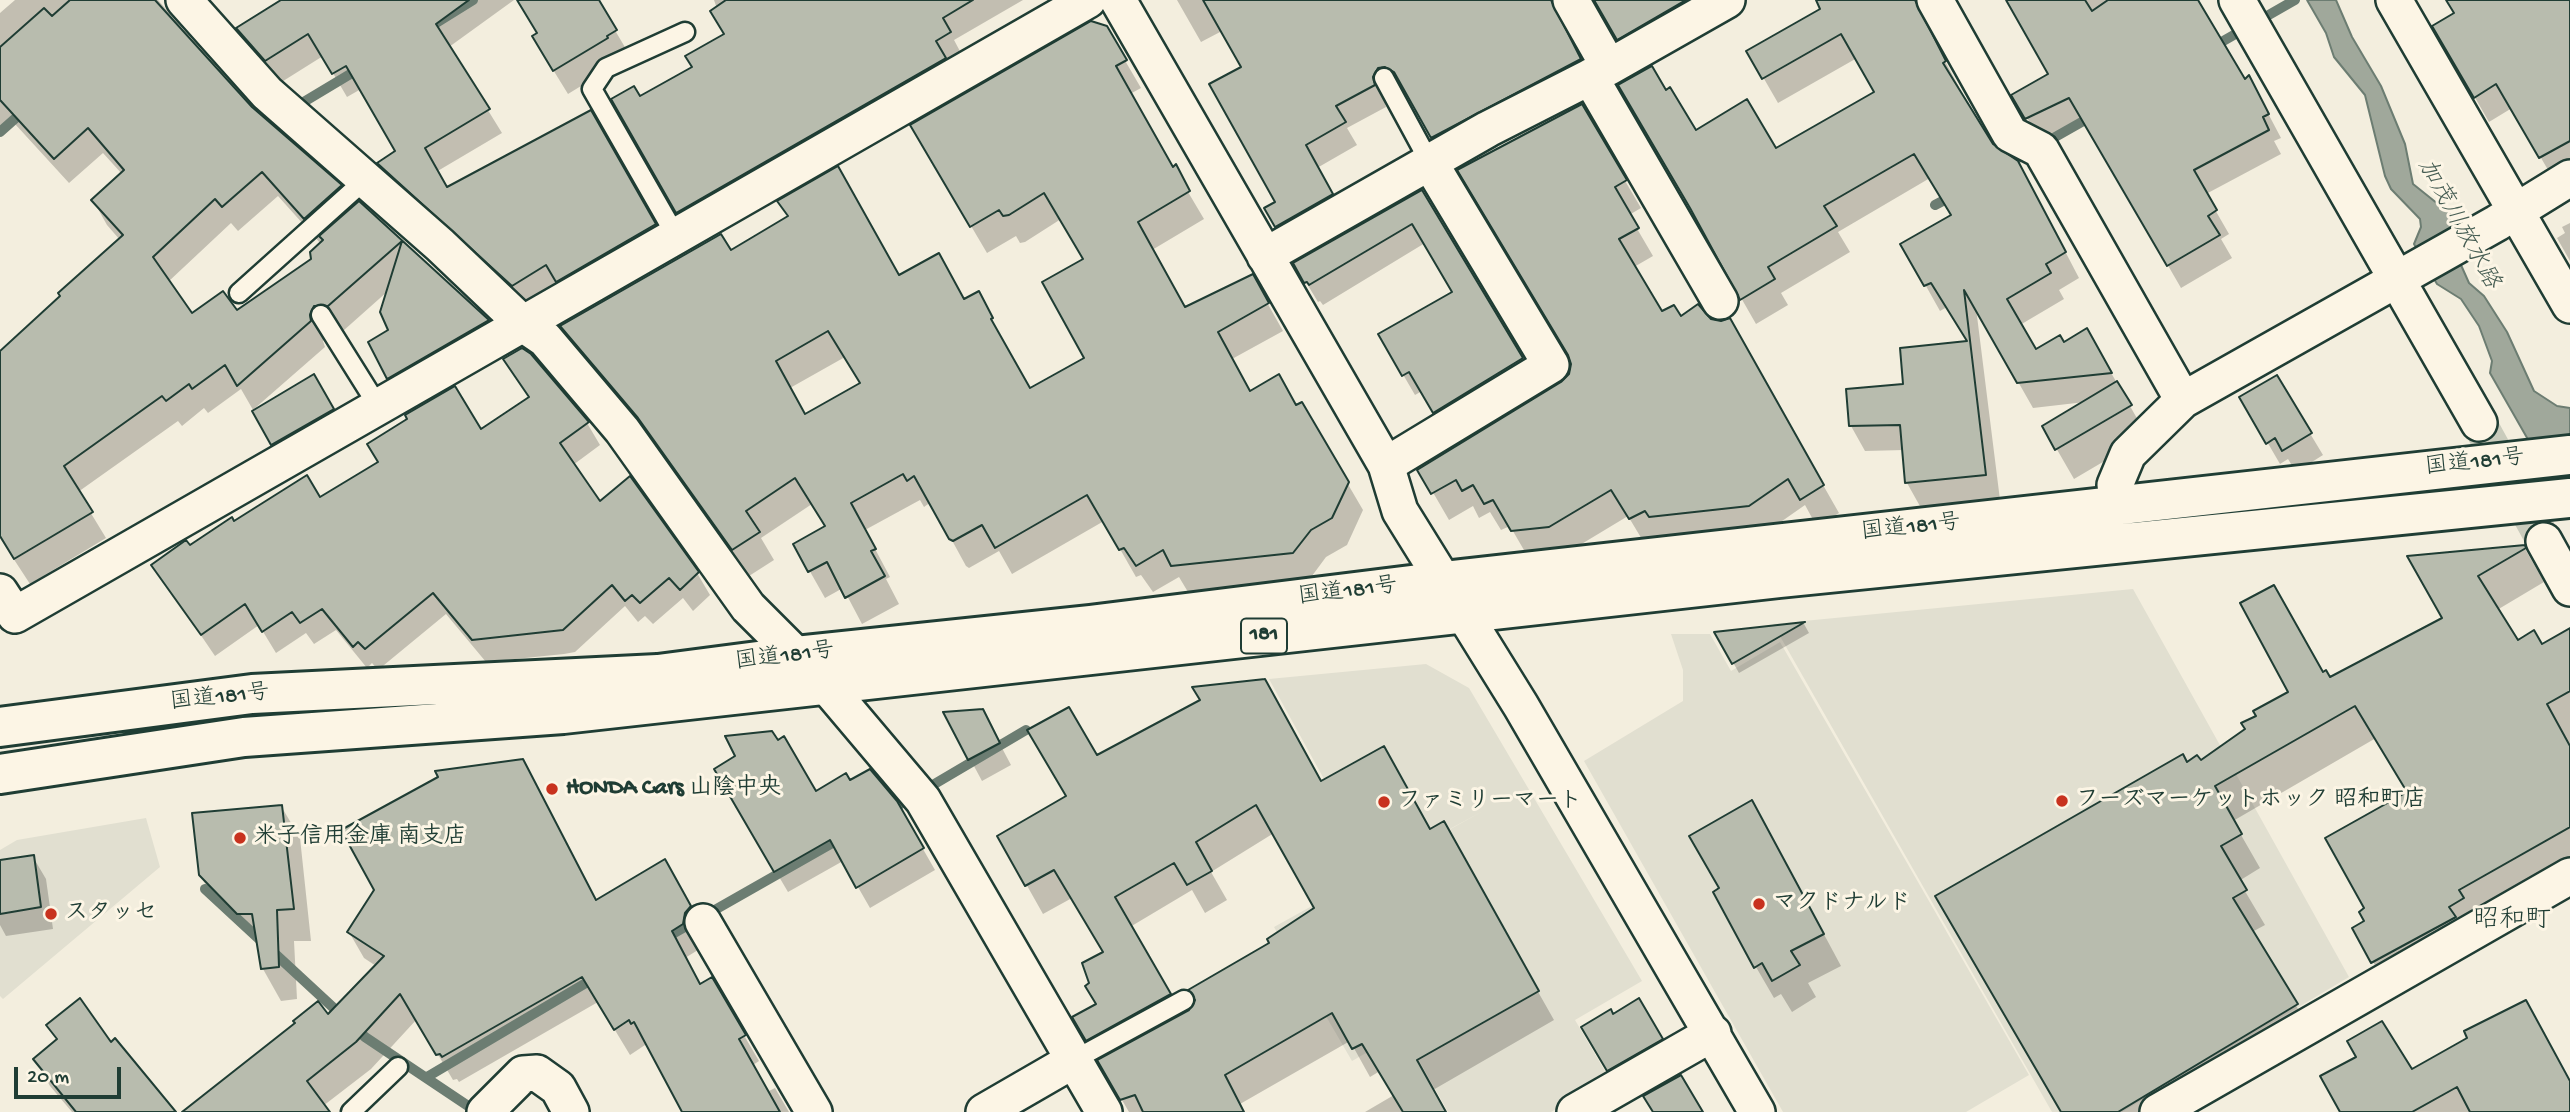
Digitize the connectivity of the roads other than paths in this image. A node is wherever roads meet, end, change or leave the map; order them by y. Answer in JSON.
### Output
{"nodes":[{"id":1,"x":184,"y":0,"type":"edge"},
{"id":2,"x":1088,"y":0,"type":"edge"},
{"id":3,"x":1118,"y":0,"type":"edge"},
{"id":4,"x":1571,"y":0,"type":"edge"},
{"id":5,"x":1727,"y":0,"type":"edge"},
{"id":6,"x":1935,"y":0,"type":"edge"},
{"id":7,"x":2236,"y":0,"type":"edge"},
{"id":8,"x":2394,"y":0,"type":"edge"},
{"id":9,"x":685,"y":32,"type":"dead end"},
{"id":10,"x":1600,"y":72,"type":"junction"},
{"id":11,"x":1384,"y":78,"type":"dead end"},
{"id":12,"x":1430,"y":163,"type":"junction"},
{"id":13,"x":2570,"y":178,"type":"edge"},
{"id":14,"x":360,"y":186,"type":"junction"},
{"id":15,"x":2506,"y":217,"type":"junction"},
{"id":16,"x":676,"y":236,"type":"junction"},
{"id":17,"x":1265,"y":256,"type":"junction"},
{"id":18,"x":2401,"y":276,"type":"junction"},
{"id":19,"x":239,"y":293,"type":"dead end"},
{"id":20,"x":1720,"y":301,"type":"dead end"},
{"id":21,"x":2570,"y":305,"type":"edge"},
{"id":22,"x":321,"y":315,"type":"dead end"},
{"id":23,"x":523,"y":324,"type":"junction"},
{"id":24,"x":2183,"y":400,"type":"junction"},
{"id":25,"x":378,"y":406,"type":"junction"},
{"id":26,"x":2479,"y":423,"type":"tunnel mouth"},
{"id":27,"x":2570,"y":455,"type":"edge"},
{"id":28,"x":1386,"y":465,"type":"junction"},
{"id":29,"x":2115,"y":485,"type":"dead end"},
{"id":30,"x":2570,"y":498,"type":"edge"},
{"id":31,"x":2544,"y":541,"type":"tunnel mouth"},
{"id":32,"x":1443,"y":581,"type":"junction"},
{"id":33,"x":2570,"y":588,"type":"edge"},
{"id":34,"x":0,"y":592,"type":"edge"},
{"id":35,"x":1463,"y":615,"type":"junction"},
{"id":36,"x":796,"y":656,"type":"junction"},
{"id":37,"x":825,"y":684,"type":"junction"},
{"id":38,"x":0,"y":727,"type":"edge"},
{"id":39,"x":0,"y":774,"type":"edge"},
{"id":40,"x":2570,"y":876,"type":"edge"},
{"id":41,"x":703,"y":922,"type":"dead end"},
{"id":42,"x":1184,"y":1000,"type":"dead end"},
{"id":43,"x":1713,"y":1033,"type":"junction"},
{"id":44,"x":1074,"y":1060,"type":"junction"},
{"id":45,"x":398,"y":1067,"type":"dead end"},
{"id":46,"x":351,"y":1112,"type":"edge"},
{"id":47,"x":485,"y":1112,"type":"edge"},
{"id":48,"x":571,"y":1112,"type":"edge"},
{"id":49,"x":814,"y":1112,"type":"edge"},
{"id":50,"x":984,"y":1112,"type":"edge"},
{"id":51,"x":1104,"y":1112,"type":"edge"},
{"id":52,"x":1575,"y":1112,"type":"edge"},
{"id":53,"x":1757,"y":1112,"type":"edge"},
{"id":54,"x":2158,"y":1112,"type":"edge"}],
"edges":[{"from":1,"to":14,"type":"street"},
{"from":2,"to":16,"type":"street"},
{"from":3,"to":17,"type":"street"},
{"from":4,"to":10,"type":"street"},
{"from":5,"to":10,"type":"street"},
{"from":6,"to":24,"type":"street"},
{"from":7,"to":18,"type":"street"},
{"from":8,"to":15,"type":"street"},
{"from":9,"to":16,"type":"lane"},
{"from":10,"to":12,"type":"street"},
{"from":10,"to":20,"type":"street"},
{"from":11,"to":12,"type":"lane"},
{"from":12,"to":17,"type":"street"},
{"from":12,"to":28,"type":"street"},
{"from":13,"to":15,"type":"street"},
{"from":14,"to":19,"type":"lane"},
{"from":14,"to":23,"type":"street"},
{"from":15,"to":18,"type":"street"},
{"from":15,"to":21,"type":"street"},
{"from":16,"to":23,"type":"street"},
{"from":17,"to":28,"type":"street"},
{"from":18,"to":24,"type":"street"},
{"from":18,"to":26,"type":"street"},
{"from":22,"to":25,"type":"lane"},
{"from":23,"to":25,"type":"street"},
{"from":23,"to":36,"type":"street"},
{"from":24,"to":29,"type":"street"},
{"from":25,"to":34,"type":"street"},
{"from":27,"to":32,"type":"highway","name":"国道181号","number":"181"},
{"from":28,"to":32,"type":"street"},
{"from":30,"to":35,"type":"highway","name":"国道181号","number":"181"},
{"from":31,"to":33,"type":"street"},
{"from":32,"to":35,"type":"street"},
{"from":32,"to":36,"type":"highway","name":"国道181号","number":"181"},
{"from":35,"to":37,"type":"highway","name":"国道181号","number":"181"},
{"from":35,"to":43,"type":"street"},
{"from":36,"to":37,"type":"street"},
{"from":36,"to":38,"type":"highway","name":"国道181号","number":"181"},
{"from":37,"to":39,"type":"highway","name":"国道181号","number":"181"},
{"from":37,"to":44,"type":"street"},
{"from":40,"to":54,"type":"street"},
{"from":41,"to":49,"type":"street"},
{"from":42,"to":44,"type":"lane"},
{"from":43,"to":52,"type":"street"},
{"from":43,"to":53,"type":"street"},
{"from":44,"to":50,"type":"street"},
{"from":44,"to":51,"type":"street"},
{"from":45,"to":46,"type":"lane"},
{"from":47,"to":48,"type":"street"}]}
